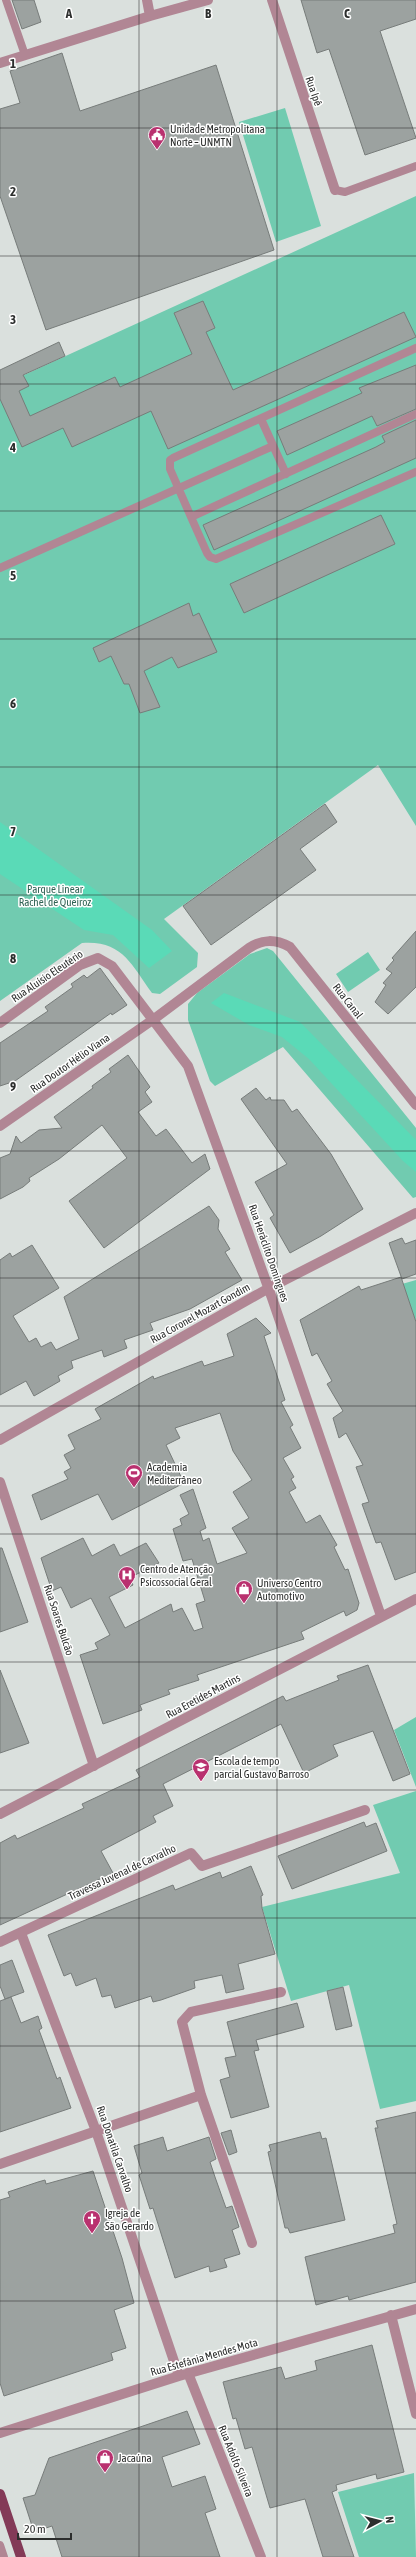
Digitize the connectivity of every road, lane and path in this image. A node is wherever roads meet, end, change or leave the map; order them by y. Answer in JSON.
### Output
{"nodes":[{"id":1,"x":6,"y":0,"type":"edge"},
{"id":2,"x":147,"y":0,"type":"edge"},
{"id":3,"x":208,"y":0,"type":"edge"},
{"id":4,"x":272,"y":0,"type":"edge"},
{"id":5,"x":150,"y":16,"type":"junction"},
{"id":6,"x":25,"y":55,"type":"junction"},
{"id":7,"x":0,"y":63,"type":"edge"},
{"id":8,"x":416,"y":166,"type":"edge"},
{"id":9,"x":335,"y":190,"type":"joint"},
{"id":10,"x":416,"y":348,"type":"edge"},
{"id":11,"x":416,"y":414,"type":"edge"},
{"id":12,"x":260,"y":419,"type":"junction"},
{"id":13,"x":273,"y":446,"type":"junction"},
{"id":14,"x":416,"y":472,"type":"edge"},
{"id":15,"x":286,"y":474,"type":"junction"},
{"id":16,"x":178,"y":489,"type":"junction"},
{"id":17,"x":191,"y":517,"type":"junction"},
{"id":18,"x":0,"y":568,"type":"edge"},
{"id":19,"x":154,"y":1019,"type":"junction"},
{"id":20,"x":0,"y":1023,"type":"edge"},
{"id":21,"x":416,"y":1105,"type":"edge"},
{"id":22,"x":0,"y":1126,"type":"edge"},
{"id":23,"x":416,"y":1213,"type":"edge"},
{"id":24,"x":269,"y":1288,"type":"junction"},
{"id":25,"x":0,"y":1440,"type":"edge"},
{"id":26,"x":0,"y":1482,"type":"edge"},
{"id":27,"x":416,"y":1598,"type":"edge"},
{"id":28,"x":381,"y":1616,"type":"junction"},
{"id":29,"x":94,"y":1766,"type":"junction"},
{"id":30,"x":365,"y":1810,"type":"dead end"},
{"id":31,"x":0,"y":1814,"type":"edge"},
{"id":32,"x":21,"y":1933,"type":"junction"},
{"id":33,"x":0,"y":1942,"type":"edge"},
{"id":34,"x":280,"y":1992,"type":"dead end"},
{"id":35,"x":201,"y":2095,"type":"junction"},
{"id":36,"x":96,"y":2131,"type":"junction"},
{"id":37,"x":0,"y":2164,"type":"edge"},
{"id":38,"x":252,"y":2243,"type":"dead end"},
{"id":39,"x":416,"y":2309,"type":"edge"},
{"id":40,"x":391,"y":2315,"type":"junction"},
{"id":41,"x":184,"y":2374,"type":"junction"},
{"id":42,"x":416,"y":2414,"type":"edge"},
{"id":43,"x":0,"y":2433,"type":"edge"},
{"id":44,"x":0,"y":2494,"type":"edge"},
{"id":45,"x":0,"y":2545,"type":"edge"},
{"id":46,"x":4,"y":2557,"type":"edge"},
{"id":47,"x":21,"y":2557,"type":"edge"},
{"id":48,"x":261,"y":2557,"type":"edge"}],
"edges":[{"from":1,"to":6,"type":"lane"},
{"from":2,"to":5,"type":"street"},
{"from":3,"to":5,"type":"street"},
{"from":4,"to":9,"type":"street","name":"Rua Ipê"},
{"from":5,"to":6,"type":"street"},
{"from":6,"to":7,"type":"street"},
{"from":8,"to":9,"type":"lane"},
{"from":10,"to":12,"type":"lane"},
{"from":11,"to":15,"type":"lane"},
{"from":12,"to":13,"type":"lane"},
{"from":12,"to":16,"type":"lane"},
{"from":13,"to":15,"type":"lane"},
{"from":13,"to":16,"type":"lane"},
{"from":14,"to":17,"type":"lane"},
{"from":15,"to":17,"type":"lane"},
{"from":16,"to":17,"type":"lane"},
{"from":16,"to":18,"type":"lane"},
{"from":19,"to":20,"type":"street","name":"Rua Aluísio Eleutério"},
{"from":19,"to":21,"type":"street","name":"Rua Canal"},
{"from":19,"to":22,"type":"street","name":"Rua Doutor Hélio Viana"},
{"from":19,"to":24,"type":"street","name":"Rua Heráclito Domingues"},
{"from":23,"to":24,"type":"street","name":"Rua Coronel Mozart Gondim"},
{"from":24,"to":25,"type":"street","name":"Rua Coronel Mozart Gondim"},
{"from":24,"to":28,"type":"street","name":"Rua Heráclito Domingues"},
{"from":26,"to":29,"type":"street","name":"Rua Soares Bulcão"},
{"from":27,"to":28,"type":"street","name":"Rua Eretides Martins"},
{"from":28,"to":29,"type":"street","name":"Rua Eretides Martins"},
{"from":29,"to":31,"type":"street","name":"Rua Eretides Martins"},
{"from":30,"to":32,"type":"street","name":"Travessa Juvenal de Carvalho"},
{"from":32,"to":33,"type":"street","name":"Travessa Juvenal de Carvalho"},
{"from":32,"to":36,"type":"street","name":"Rua Donatila Carvalho"},
{"from":34,"to":35,"type":"street"},
{"from":35,"to":36,"type":"street"},
{"from":35,"to":38,"type":"street"},
{"from":36,"to":37,"type":"street"},
{"from":36,"to":41,"type":"street","name":"Rua Donatila Carvalho"},
{"from":39,"to":40,"type":"street","name":"Rua Estefânia Mendes Mota"},
{"from":40,"to":41,"type":"street","name":"Rua Estefânia Mendes Mota"},
{"from":40,"to":42,"type":"street"},
{"from":41,"to":43,"type":"street","name":"Rua Estefânia Mendes Mota"},
{"from":41,"to":48,"type":"street","name":"Rua Adolfo Silveira"},
{"from":44,"to":47,"type":"main road"},
{"from":45,"to":46,"type":"lane"}]}
